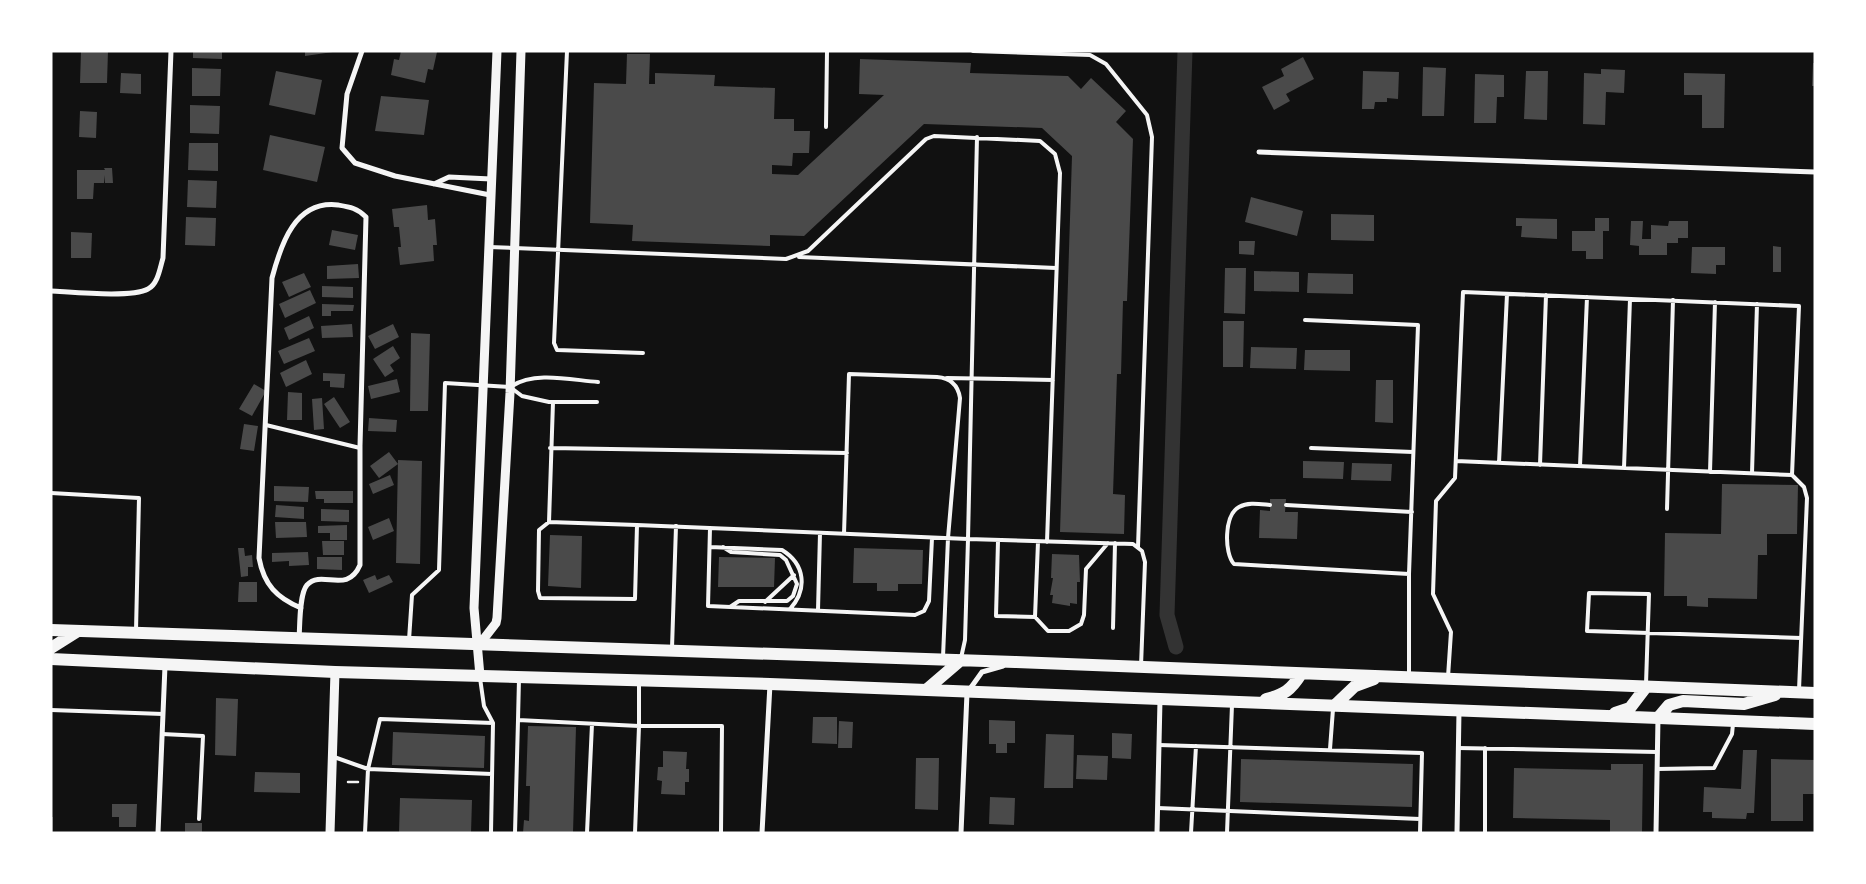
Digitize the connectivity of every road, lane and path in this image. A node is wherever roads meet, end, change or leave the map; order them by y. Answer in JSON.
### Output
{"nodes":[{"id":1,"x":171,"y":51,"type":"edge"},
{"id":2,"x":362,"y":51,"type":"edge"},
{"id":3,"x":497,"y":51,"type":"edge"},
{"id":4,"x":521,"y":51,"type":"edge"},
{"id":5,"x":567,"y":51,"type":"edge"},
{"id":6,"x":827,"y":51,"type":"edge"},
{"id":7,"x":973,"y":51,"type":"edge"},
{"id":8,"x":826,"y":127,"type":"dead end"},
{"id":9,"x":977,"y":138,"type":"junction"},
{"id":10,"x":1259,"y":152,"type":"dead end"},
{"id":11,"x":1815,"y":172,"type":"edge"},
{"id":12,"x":491,"y":179,"type":"junction"},
{"id":13,"x":434,"y":184,"type":"junction"},
{"id":14,"x":490,"y":195,"type":"junction"},
{"id":15,"x":487,"y":247,"type":"junction"},
{"id":16,"x":514,"y":247,"type":"junction"},
{"id":17,"x":557,"y":250,"type":"junction"},
{"id":18,"x":798,"y":257,"type":"junction"},
{"id":19,"x":974,"y":264,"type":"junction"},
{"id":20,"x":1056,"y":268,"type":"junction"},
{"id":21,"x":51,"y":291,"type":"edge"},
{"id":22,"x":1507,"y":294,"type":"junction"},
{"id":23,"x":1546,"y":295,"type":"junction"},
{"id":24,"x":1587,"y":297,"type":"junction"},
{"id":25,"x":1630,"y":299,"type":"junction"},
{"id":26,"x":1673,"y":300,"type":"junction"},
{"id":27,"x":1715,"y":302,"type":"junction"},
{"id":28,"x":1757,"y":304,"type":"junction"},
{"id":29,"x":1305,"y":320,"type":"dead end"},
{"id":30,"x":643,"y":353,"type":"dead end"},
{"id":31,"x":944,"y":378,"type":"junction"},
{"id":32,"x":972,"y":378,"type":"junction"},
{"id":33,"x":1052,"y":380,"type":"junction"},
{"id":34,"x":598,"y":382,"type":"dead end"},
{"id":35,"x":483,"y":386,"type":"junction"},
{"id":36,"x":510,"y":387,"type":"junction"},
{"id":37,"x":553,"y":402,"type":"junction"},
{"id":38,"x":597,"y":402,"type":"dead end"},
{"id":39,"x":266,"y":425,"type":"junction"},
{"id":40,"x":360,"y":448,"type":"junction"},
{"id":41,"x":550,"y":448,"type":"junction"},
{"id":42,"x":1311,"y":448,"type":"dead end"},
{"id":43,"x":1414,"y":452,"type":"junction"},
{"id":44,"x":847,"y":453,"type":"junction"},
{"id":45,"x":1456,"y":461,"type":"junction"},
{"id":46,"x":1499,"y":463,"type":"junction"},
{"id":47,"x":1540,"y":465,"type":"junction"},
{"id":48,"x":1580,"y":466,"type":"junction"},
{"id":49,"x":1624,"y":468,"type":"junction"},
{"id":50,"x":1668,"y":470,"type":"junction"},
{"id":51,"x":1710,"y":472,"type":"junction"},
{"id":52,"x":1752,"y":473,"type":"junction"},
{"id":53,"x":1792,"y":475,"type":"junction"},
{"id":54,"x":51,"y":493,"type":"edge"},
{"id":55,"x":1270,"y":505,"type":"dead end"},
{"id":56,"x":1286,"y":506,"type":"dead end"},
{"id":57,"x":1666,"y":509,"type":"dead end"},
{"id":58,"x":1412,"y":512,"type":"junction"},
{"id":59,"x":549,"y":522,"type":"junction"},
{"id":60,"x":637,"y":524,"type":"junction"},
{"id":61,"x":676,"y":526,"type":"junction"},
{"id":62,"x":710,"y":528,"type":"junction"},
{"id":63,"x":820,"y":533,"type":"junction"},
{"id":64,"x":844,"y":534,"type":"junction"},
{"id":65,"x":932,"y":538,"type":"junction"},
{"id":66,"x":948,"y":538,"type":"junction"},
{"id":67,"x":968,"y":539,"type":"junction"},
{"id":68,"x":998,"y":540,"type":"junction"},
{"id":69,"x":1038,"y":542,"type":"junction"},
{"id":70,"x":1047,"y":542,"type":"junction"},
{"id":71,"x":1108,"y":543,"type":"junction"},
{"id":72,"x":1115,"y":544,"type":"junction"},
{"id":73,"x":710,"y":547,"type":"junction"},
{"id":74,"x":723,"y":547,"type":"junction"},
{"id":75,"x":1138,"y":547,"type":"junction"},
{"id":76,"x":1410,"y":574,"type":"junction"},
{"id":77,"x":794,"y":575,"type":"junction"},
{"id":78,"x":765,"y":602,"type":"junction"},
{"id":79,"x":730,"y":607,"type":"junction"},
{"id":80,"x":302,"y":608,"type":"junction"},
{"id":81,"x":790,"y":609,"type":"junction"},
{"id":82,"x":818,"y":610,"type":"junction"},
{"id":83,"x":1035,"y":617,"type":"junction"},
{"id":84,"x":1113,"y":628,"type":"dead end"},
{"id":85,"x":51,"y":630,"type":"edge"},
{"id":86,"x":78,"y":631,"type":"junction"},
{"id":87,"x":136,"y":633,"type":"junction"},
{"id":88,"x":1648,"y":633,"type":"junction"},
{"id":89,"x":1801,"y":638,"type":"junction"},
{"id":90,"x":299,"y":639,"type":"junction"},
{"id":91,"x":409,"y":642,"type":"junction"},
{"id":92,"x":479,"y":645,"type":"junction"},
{"id":93,"x":51,"y":648,"type":"edge"},
{"id":94,"x":672,"y":651,"type":"junction"},
{"id":95,"x":51,"y":659,"type":"edge"},
{"id":96,"x":943,"y":659,"type":"junction"},
{"id":97,"x":961,"y":660,"type":"junction"},
{"id":98,"x":1015,"y":662,"type":"junction"},
{"id":99,"x":165,"y":666,"type":"junction"},
{"id":100,"x":1141,"y":668,"type":"junction"},
{"id":101,"x":335,"y":672,"type":"junction"},
{"id":102,"x":1301,"y":674,"type":"junction"},
{"id":103,"x":480,"y":676,"type":"junction"},
{"id":104,"x":519,"y":676,"type":"junction"},
{"id":105,"x":1378,"y":677,"type":"junction"},
{"id":106,"x":1409,"y":678,"type":"junction"},
{"id":107,"x":1448,"y":679,"type":"junction"},
{"id":108,"x":639,"y":680,"type":"junction"},
{"id":109,"x":770,"y":684,"type":"junction"},
{"id":110,"x":1646,"y":686,"type":"junction"},
{"id":111,"x":926,"y":690,"type":"junction"},
{"id":112,"x":1793,"y":692,"type":"junction"},
{"id":113,"x":967,"y":693,"type":"junction"},
{"id":114,"x":1815,"y":693,"type":"edge"},
{"id":115,"x":1160,"y":700,"type":"junction"},
{"id":116,"x":1232,"y":702,"type":"junction"},
{"id":117,"x":1251,"y":703,"type":"junction"},
{"id":118,"x":1334,"y":706,"type":"junction"},
{"id":119,"x":51,"y":710,"type":"edge"},
{"id":120,"x":1459,"y":711,"type":"junction"},
{"id":121,"x":163,"y":714,"type":"junction"},
{"id":122,"x":1603,"y":716,"type":"junction"},
{"id":123,"x":1658,"y":718,"type":"junction"},
{"id":124,"x":518,"y":720,"type":"junction"},
{"id":125,"x":1733,"y":721,"type":"junction"},
{"id":126,"x":493,"y":723,"type":"junction"},
{"id":127,"x":592,"y":724,"type":"junction"},
{"id":128,"x":1815,"y":724,"type":"edge"},
{"id":129,"x":639,"y":726,"type":"junction"},
{"id":130,"x":162,"y":734,"type":"junction"},
{"id":131,"x":1159,"y":745,"type":"junction"},
{"id":132,"x":1196,"y":746,"type":"junction"},
{"id":133,"x":1230,"y":746,"type":"junction"},
{"id":134,"x":1458,"y":748,"type":"junction"},
{"id":135,"x":1485,"y":748,"type":"junction"},
{"id":136,"x":1330,"y":749,"type":"junction"},
{"id":137,"x":1657,"y":752,"type":"junction"},
{"id":138,"x":332,"y":757,"type":"junction"},
{"id":139,"x":1657,"y":768,"type":"junction"},
{"id":140,"x":368,"y":769,"type":"junction"},
{"id":141,"x":492,"y":774,"type":"junction"},
{"id":142,"x":348,"y":782,"type":"dead end"},
{"id":143,"x":358,"y":782,"type":"dead end"},
{"id":144,"x":1158,"y":808,"type":"junction"},
{"id":145,"x":1192,"y":810,"type":"junction"},
{"id":146,"x":1228,"y":812,"type":"junction"},
{"id":147,"x":199,"y":819,"type":"dead end"},
{"id":148,"x":1420,"y":819,"type":"junction"},
{"id":149,"x":158,"y":833,"type":"edge"},
{"id":150,"x":330,"y":833,"type":"edge"},
{"id":151,"x":366,"y":833,"type":"edge"},
{"id":152,"x":491,"y":833,"type":"edge"},
{"id":153,"x":515,"y":833,"type":"edge"},
{"id":154,"x":587,"y":833,"type":"edge"},
{"id":155,"x":635,"y":833,"type":"edge"},
{"id":156,"x":721,"y":833,"type":"edge"},
{"id":157,"x":762,"y":833,"type":"edge"},
{"id":158,"x":961,"y":833,"type":"edge"},
{"id":159,"x":1157,"y":833,"type":"edge"},
{"id":160,"x":1191,"y":833,"type":"edge"},
{"id":161,"x":1227,"y":833,"type":"edge"},
{"id":162,"x":1420,"y":833,"type":"edge"},
{"id":163,"x":1457,"y":833,"type":"edge"},
{"id":164,"x":1485,"y":833,"type":"edge"},
{"id":165,"x":1656,"y":833,"type":"edge"}],
"edges":[{"from":1,"to":21,"type":"street"},
{"from":2,"to":13,"type":"street"},
{"from":3,"to":12,"type":"street"},
{"from":4,"to":16,"type":"street"},
{"from":5,"to":17,"type":"lane"},
{"from":6,"to":8,"type":"lane"},
{"from":7,"to":75,"type":"lane"},
{"from":9,"to":18,"type":"lane"},
{"from":9,"to":19,"type":"lane"},
{"from":9,"to":20,"type":"lane"},
{"from":10,"to":11,"type":"street"},
{"from":12,"to":13,"type":"street"},
{"from":12,"to":14,"type":"street"},
{"from":13,"to":14,"type":"street"},
{"from":14,"to":15,"type":"street"},
{"from":15,"to":16,"type":"lane"},
{"from":15,"to":35,"type":"street"},
{"from":16,"to":17,"type":"lane"},
{"from":16,"to":36,"type":"street"},
{"from":17,"to":18,"type":"lane"},
{"from":17,"to":30,"type":"lane"},
{"from":18,"to":19,"type":"lane"},
{"from":19,"to":20,"type":"lane"},
{"from":19,"to":32,"type":"lane"},
{"from":20,"to":33,"type":"lane"},
{"from":22,"to":23,"type":"lane"},
{"from":22,"to":45,"type":"lane"},
{"from":22,"to":46,"type":"lane"},
{"from":23,"to":24,"type":"lane"},
{"from":23,"to":47,"type":"lane"},
{"from":24,"to":25,"type":"lane"},
{"from":24,"to":48,"type":"lane"},
{"from":25,"to":26,"type":"lane"},
{"from":25,"to":49,"type":"lane"},
{"from":26,"to":27,"type":"lane"},
{"from":26,"to":50,"type":"lane"},
{"from":27,"to":28,"type":"lane"},
{"from":27,"to":51,"type":"lane"},
{"from":28,"to":52,"type":"lane"},
{"from":28,"to":53,"type":"lane"},
{"from":29,"to":43,"type":"lane"},
{"from":31,"to":32,"type":"lane"},
{"from":31,"to":44,"type":"lane"},
{"from":31,"to":66,"type":"lane"},
{"from":32,"to":33,"type":"lane"},
{"from":32,"to":67,"type":"lane"},
{"from":33,"to":70,"type":"lane"},
{"from":34,"to":36,"type":"lane"},
{"from":35,"to":36,"type":"lane"},
{"from":35,"to":91,"type":"lane"},
{"from":35,"to":92,"type":"street"},
{"from":36,"to":37,"type":"lane"},
{"from":36,"to":92,"type":"street"},
{"from":37,"to":38,"type":"lane"},
{"from":37,"to":41,"type":"lane"},
{"from":39,"to":40,"type":"lane"},
{"from":39,"to":40,"type":"street"},
{"from":39,"to":80,"type":"street"},
{"from":40,"to":80,"type":"street"},
{"from":41,"to":44,"type":"lane"},
{"from":41,"to":59,"type":"lane"},
{"from":42,"to":43,"type":"lane"},
{"from":43,"to":58,"type":"lane"},
{"from":44,"to":64,"type":"lane"},
{"from":45,"to":46,"type":"lane"},
{"from":45,"to":107,"type":"lane"},
{"from":46,"to":47,"type":"lane"},
{"from":47,"to":48,"type":"lane"},
{"from":48,"to":49,"type":"lane"},
{"from":49,"to":50,"type":"lane"},
{"from":50,"to":51,"type":"lane"},
{"from":50,"to":57,"type":"lane"},
{"from":51,"to":52,"type":"lane"},
{"from":52,"to":53,"type":"lane"},
{"from":53,"to":89,"type":"lane"},
{"from":54,"to":87,"type":"lane"},
{"from":55,"to":76,"type":"lane"},
{"from":56,"to":58,"type":"lane"},
{"from":58,"to":76,"type":"lane"},
{"from":59,"to":60,"type":"lane"},
{"from":59,"to":60,"type":"lane"},
{"from":60,"to":61,"type":"lane"},
{"from":61,"to":62,"type":"lane"},
{"from":61,"to":94,"type":"lane"},
{"from":62,"to":63,"type":"lane"},
{"from":62,"to":73,"type":"lane"},
{"from":63,"to":64,"type":"lane"},
{"from":63,"to":82,"type":"lane"},
{"from":64,"to":65,"type":"lane"},
{"from":65,"to":66,"type":"lane"},
{"from":65,"to":82,"type":"lane"},
{"from":66,"to":67,"type":"lane"},
{"from":66,"to":96,"type":"lane"},
{"from":67,"to":68,"type":"lane"},
{"from":67,"to":97,"type":"lane"},
{"from":68,"to":69,"type":"lane"},
{"from":68,"to":83,"type":"lane"},
{"from":69,"to":70,"type":"lane"},
{"from":69,"to":83,"type":"lane"},
{"from":70,"to":71,"type":"lane"},
{"from":71,"to":72,"type":"lane"},
{"from":71,"to":83,"type":"lane"},
{"from":72,"to":75,"type":"lane"},
{"from":72,"to":84,"type":"lane"},
{"from":73,"to":74,"type":"lane"},
{"from":73,"to":79,"type":"lane"},
{"from":74,"to":77,"type":"lane"},
{"from":74,"to":81,"type":"lane"},
{"from":75,"to":100,"type":"lane"},
{"from":76,"to":106,"type":"lane"},
{"from":77,"to":78,"type":"lane"},
{"from":77,"to":78,"type":"lane"},
{"from":78,"to":79,"type":"lane"},
{"from":79,"to":81,"type":"lane"},
{"from":80,"to":90,"type":"street"},
{"from":81,"to":82,"type":"lane"},
{"from":85,"to":86,"type":"main road"},
{"from":86,"to":87,"type":"main road"},
{"from":86,"to":93,"type":"main road"},
{"from":87,"to":90,"type":"main road"},
{"from":88,"to":88,"type":"lane"},
{"from":88,"to":89,"type":"lane"},
{"from":88,"to":110,"type":"lane"},
{"from":89,"to":112,"type":"lane"},
{"from":90,"to":91,"type":"main road"},
{"from":91,"to":92,"type":"main road"},
{"from":92,"to":94,"type":"main road"},
{"from":92,"to":103,"type":"street"},
{"from":94,"to":96,"type":"main road"},
{"from":95,"to":99,"type":"main road"},
{"from":96,"to":97,"type":"main road"},
{"from":97,"to":98,"type":"main road"},
{"from":97,"to":111,"type":"main road"},
{"from":98,"to":100,"type":"main road"},
{"from":98,"to":113,"type":"street"},
{"from":99,"to":101,"type":"main road"},
{"from":99,"to":121,"type":"street"},
{"from":100,"to":102,"type":"main road"},
{"from":101,"to":103,"type":"main road"},
{"from":101,"to":138,"type":"street"},
{"from":102,"to":105,"type":"main road"},
{"from":102,"to":117,"type":"main road"},
{"from":103,"to":104,"type":"main road"},
{"from":103,"to":126,"type":"lane"},
{"from":104,"to":108,"type":"main road"},
{"from":104,"to":124,"type":"lane"},
{"from":105,"to":106,"type":"main road"},
{"from":105,"to":118,"type":"main road"},
{"from":106,"to":107,"type":"main road"},
{"from":107,"to":110,"type":"main road"},
{"from":108,"to":109,"type":"main road"},
{"from":108,"to":129,"type":"lane"},
{"from":109,"to":111,"type":"main road"},
{"from":109,"to":157,"type":"street"},
{"from":110,"to":112,"type":"main road"},
{"from":110,"to":122,"type":"main road"},
{"from":111,"to":113,"type":"main road"},
{"from":112,"to":114,"type":"main road"},
{"from":112,"to":123,"type":"main road"},
{"from":113,"to":115,"type":"main road"},
{"from":113,"to":158,"type":"street"},
{"from":115,"to":116,"type":"main road"},
{"from":115,"to":131,"type":"street"},
{"from":116,"to":117,"type":"main road"},
{"from":116,"to":133,"type":"lane"},
{"from":117,"to":118,"type":"main road"},
{"from":118,"to":120,"type":"main road"},
{"from":118,"to":136,"type":"lane"},
{"from":119,"to":121,"type":"lane"},
{"from":120,"to":122,"type":"main road"},
{"from":120,"to":134,"type":"street"},
{"from":121,"to":130,"type":"street"},
{"from":122,"to":123,"type":"main road"},
{"from":123,"to":125,"type":"main road"},
{"from":123,"to":137,"type":"street"},
{"from":124,"to":127,"type":"lane"},
{"from":124,"to":153,"type":"lane"},
{"from":125,"to":128,"type":"main road"},
{"from":125,"to":139,"type":"lane"},
{"from":126,"to":140,"type":"lane"},
{"from":126,"to":141,"type":"lane"},
{"from":127,"to":129,"type":"lane"},
{"from":127,"to":154,"type":"lane"},
{"from":129,"to":155,"type":"lane"},
{"from":129,"to":156,"type":"lane"},
{"from":130,"to":147,"type":"lane"},
{"from":130,"to":149,"type":"street"},
{"from":131,"to":132,"type":"lane"},
{"from":131,"to":144,"type":"street"},
{"from":132,"to":133,"type":"lane"},
{"from":132,"to":145,"type":"lane"},
{"from":133,"to":136,"type":"lane"},
{"from":133,"to":146,"type":"lane"},
{"from":134,"to":135,"type":"lane"},
{"from":134,"to":163,"type":"street"},
{"from":135,"to":137,"type":"lane"},
{"from":135,"to":164,"type":"lane"},
{"from":136,"to":148,"type":"lane"},
{"from":137,"to":139,"type":"street"},
{"from":138,"to":140,"type":"lane"},
{"from":138,"to":150,"type":"street"},
{"from":139,"to":165,"type":"street"},
{"from":140,"to":141,"type":"lane"},
{"from":140,"to":151,"type":"lane"},
{"from":141,"to":152,"type":"lane"},
{"from":142,"to":143,"type":"path"},
{"from":144,"to":145,"type":"lane"},
{"from":144,"to":159,"type":"street"},
{"from":145,"to":146,"type":"lane"},
{"from":145,"to":160,"type":"lane"},
{"from":146,"to":148,"type":"lane"},
{"from":146,"to":161,"type":"lane"},
{"from":148,"to":162,"type":"lane"}]}
